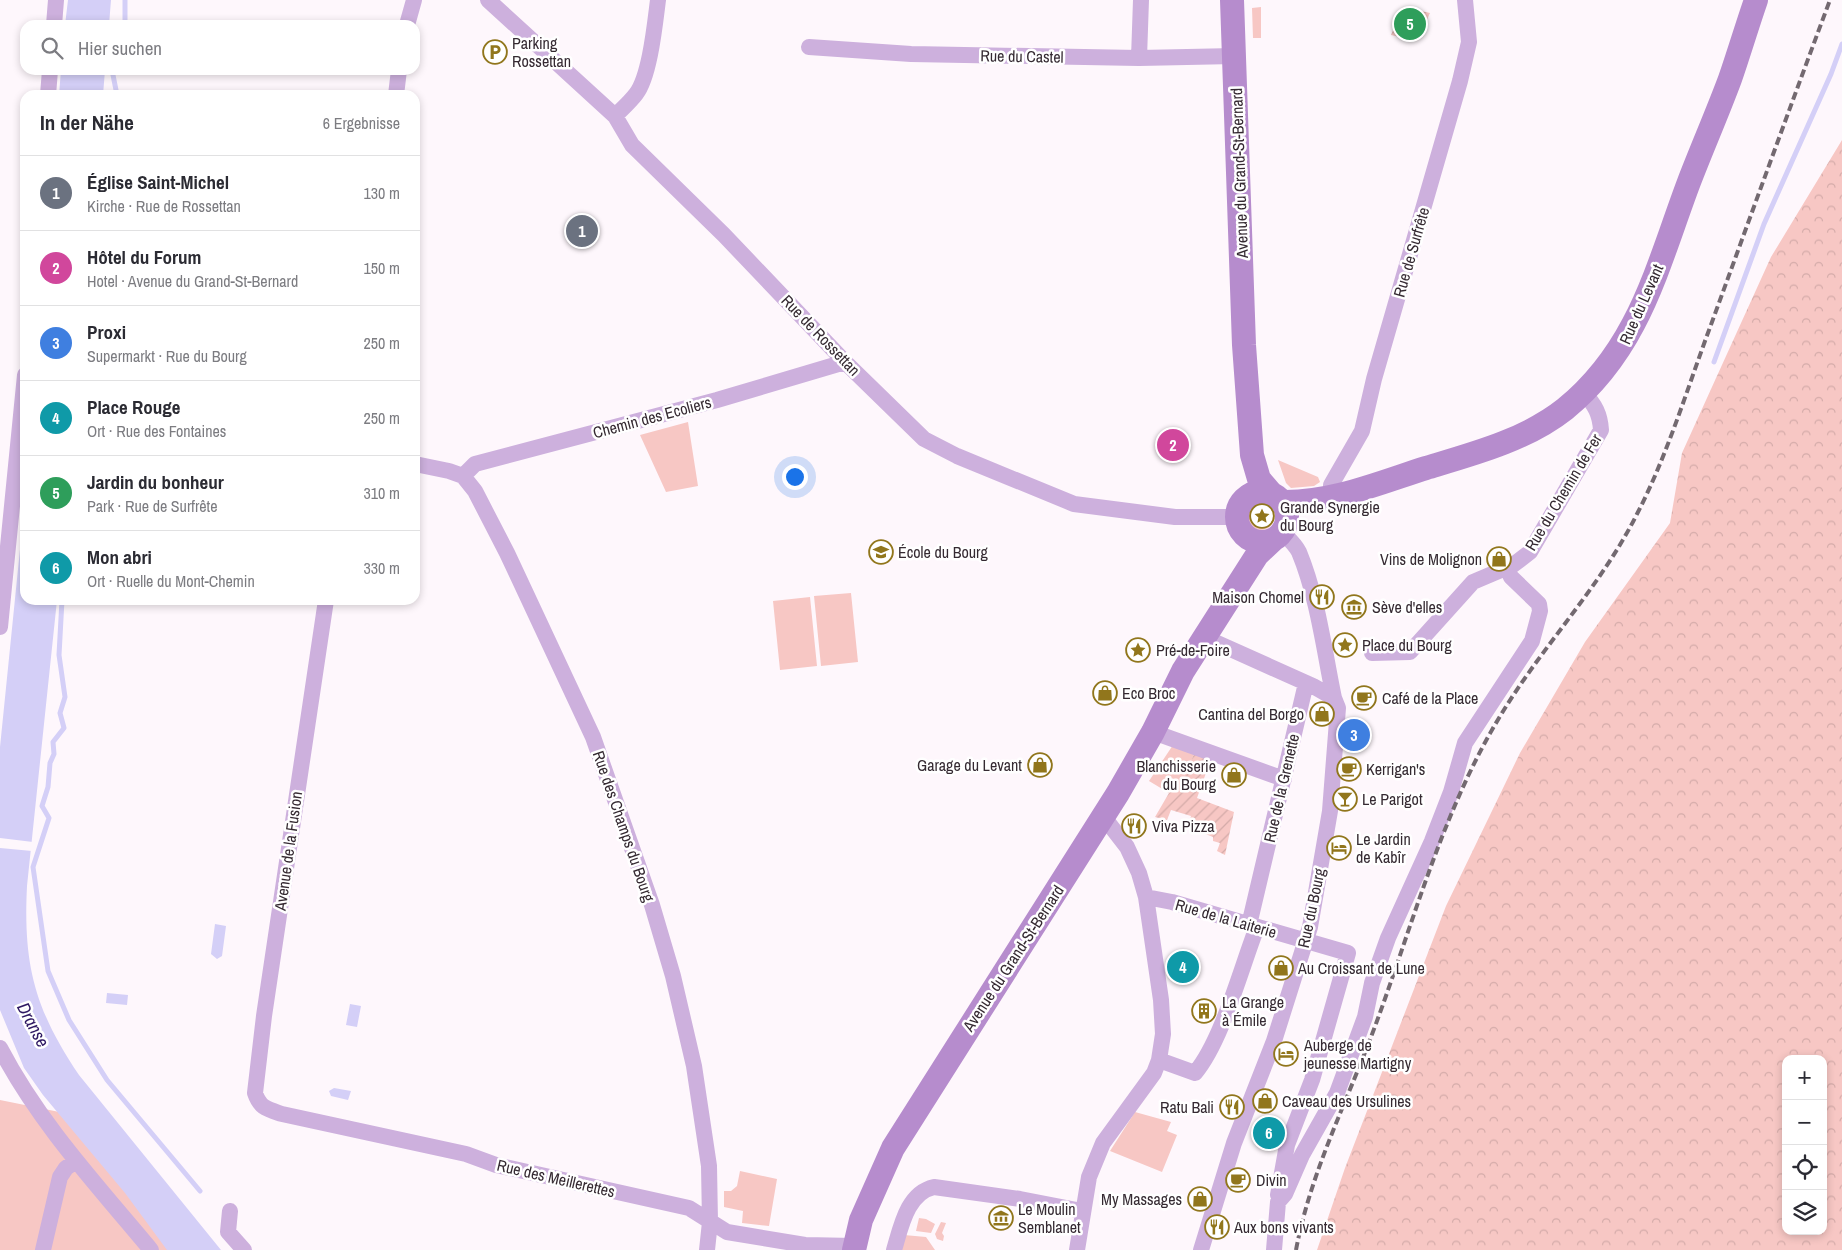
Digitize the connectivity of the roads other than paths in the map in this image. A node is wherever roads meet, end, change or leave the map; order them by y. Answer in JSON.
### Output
{"nodes":[{"id":1,"x":56,"y":0,"type":"edge"},
{"id":2,"x":414,"y":0,"type":"edge"},
{"id":3,"x":488,"y":0,"type":"edge"},
{"id":4,"x":658,"y":0,"type":"edge"},
{"id":5,"x":1141,"y":0,"type":"edge"},
{"id":6,"x":1232,"y":0,"type":"edge"},
{"id":7,"x":1465,"y":0,"type":"edge"},
{"id":8,"x":1756,"y":0,"type":"edge"},
{"id":9,"x":54,"y":20,"type":"edge"},
{"id":10,"x":408,"y":20,"type":"edge"},
{"id":11,"x":809,"y":47,"type":"dead end"},
{"id":12,"x":1235,"y":56,"type":"junction"},
{"id":13,"x":1139,"y":58,"type":"junction"},
{"id":14,"x":50,"y":75,"type":"edge"},
{"id":15,"x":398,"y":75,"type":"edge"},
{"id":16,"x":48,"y":90,"type":"edge"},
{"id":17,"x":397,"y":90,"type":"edge"},
{"id":18,"x":615,"y":116,"type":"junction"},
{"id":19,"x":1244,"y":345,"type":"junction"},
{"id":20,"x":845,"y":362,"type":"junction"},
{"id":21,"x":1584,"y":393,"type":"junction"},
{"id":22,"x":20,"y":425,"type":"edge"},
{"id":23,"x":420,"y":465,"type":"edge"},
{"id":24,"x":463,"y":476,"type":"junction"},
{"id":25,"x":1276,"y":497,"type":"junction"},
{"id":26,"x":1331,"y":498,"type":"junction"},
{"id":27,"x":1240,"y":517,"type":"junction"},
{"id":28,"x":1280,"y":532,"type":"junction"},
{"id":29,"x":1507,"y":568,"type":"junction"},
{"id":30,"x":325,"y":605,"type":"edge"},
{"id":31,"x":0,"y":627,"type":"edge"},
{"id":32,"x":1206,"y":638,"type":"junction"},
{"id":33,"x":1372,"y":654,"type":"dead end"},
{"id":34,"x":1184,"y":670,"type":"junction"},
{"id":35,"x":1306,"y":683,"type":"junction"},
{"id":36,"x":1334,"y":698,"type":"junction"},
{"id":37,"x":1153,"y":732,"type":"junction"},
{"id":38,"x":1284,"y":779,"type":"junction"},
{"id":39,"x":1103,"y":816,"type":"junction"},
{"id":40,"x":1146,"y":897,"type":"junction"},
{"id":41,"x":1253,"y":926,"type":"junction"},
{"id":42,"x":1305,"y":940,"type":"junction"},
{"id":43,"x":0,"y":1048,"type":"edge"},
{"id":44,"x":1159,"y":1060,"type":"junction"},
{"id":45,"x":258,"y":1102,"type":"joint"},
{"id":46,"x":76,"y":1161,"type":"junction"},
{"id":47,"x":1278,"y":1202,"type":"junction"},
{"id":48,"x":230,"y":1211,"type":"dead end"},
{"id":49,"x":1082,"y":1211,"type":"junction"},
{"id":50,"x":710,"y":1222,"type":"junction"},
{"id":51,"x":854,"y":1248,"type":"edge"},
{"id":52,"x":43,"y":1250,"type":"edge"},
{"id":53,"x":151,"y":1250,"type":"edge"},
{"id":54,"x":244,"y":1250,"type":"edge"},
{"id":55,"x":707,"y":1250,"type":"edge"},
{"id":56,"x":894,"y":1250,"type":"edge"},
{"id":57,"x":1078,"y":1250,"type":"edge"},
{"id":58,"x":1201,"y":1250,"type":"edge"},
{"id":59,"x":1274,"y":1250,"type":"edge"}],
"edges":[{"from":1,"to":9,"type":"street"},
{"from":2,"to":10,"type":"street"},
{"from":3,"to":18,"type":"street","name":"Rue de Rossettan"},
{"from":4,"to":18,"type":"street"},
{"from":5,"to":13,"type":"street"},
{"from":6,"to":12,"type":"street","name":"Avenue du Grand-St-Bernard"},
{"from":7,"to":26,"type":"street","name":"Rue de Surfrête"},
{"from":8,"to":21,"type":"street","name":"Rue du Levant"},
{"from":11,"to":13,"type":"street","name":"Rue du Castel"},
{"from":12,"to":13,"type":"street","name":"Rue du Castel"},
{"from":12,"to":19,"type":"street","name":"Avenue du Grand-St-Bernard"},
{"from":14,"to":16,"type":"street"},
{"from":15,"to":17,"type":"street"},
{"from":18,"to":20,"type":"street","name":"Rue de Rossettan"},
{"from":19,"to":25,"type":"street","name":"Avenue du Grand-St-Bernard"},
{"from":19,"to":27,"type":"street","name":"Avenue du Grand-St-Bernard"},
{"from":20,"to":24,"type":"street","name":"Chemin des Ecoliers"},
{"from":20,"to":27,"type":"street","name":"Rue de Rossettan"},
{"from":21,"to":26,"type":"street","name":"Rue du Levant"},
{"from":21,"to":29,"type":"street","name":"Rue du Chemin de Fer"},
{"from":22,"to":31,"type":"street"},
{"from":23,"to":24,"type":"street"},
{"from":24,"to":50,"type":"street","name":"Rue des Champs du Bourg"},
{"from":25,"to":26,"type":"street","name":"Rue du Levant"},
{"from":25,"to":27,"type":"street"},
{"from":25,"to":28,"type":"street"},
{"from":26,"to":28,"type":"street","name":"Rue du Levant"},
{"from":27,"to":28,"type":"street"},
{"from":27,"to":34,"type":"street","name":"Avenue du Grand-St-Bernard"},
{"from":28,"to":32,"type":"street","name":"Avenue du Grand-St-Bernard"},
{"from":28,"to":36,"type":"street","name":"Rue du Bourg"},
{"from":29,"to":33,"type":"street","name":"Rue du Chemin de Fer"},
{"from":29,"to":47,"type":"street"},
{"from":30,"to":45,"type":"street","name":"Avenue de la Fusion"},
{"from":32,"to":34,"type":"street","name":"Avenue du Grand-St-Bernard"},
{"from":32,"to":35,"type":"street"},
{"from":34,"to":37,"type":"street","name":"Avenue du Grand-St-Bernard"},
{"from":35,"to":36,"type":"street"},
{"from":35,"to":38,"type":"street","name":"Rue de la Grenette"},
{"from":36,"to":42,"type":"street","name":"Rue du Bourg"},
{"from":37,"to":38,"type":"street"},
{"from":37,"to":39,"type":"street","name":"Avenue du Grand-St-Bernard"},
{"from":38,"to":41,"type":"street","name":"Rue de la Grenette"},
{"from":39,"to":40,"type":"street"},
{"from":39,"to":51,"type":"street","name":"Avenue du Grand-St-Bernard"},
{"from":40,"to":41,"type":"street","name":"Rue de la Laiterie"},
{"from":40,"to":44,"type":"street"},
{"from":41,"to":42,"type":"street","name":"Rue de la Laiterie"},
{"from":41,"to":44,"type":"street","name":"Rue de la Grenette"},
{"from":42,"to":47,"type":"street","name":"Rue de la Laiterie"},
{"from":42,"to":58,"type":"street","name":"Rue du Bourg"},
{"from":43,"to":46,"type":"street"},
{"from":44,"to":49,"type":"street"},
{"from":45,"to":50,"type":"street","name":"Rue des Meillerettes"},
{"from":46,"to":52,"type":"street"},
{"from":46,"to":53,"type":"street"},
{"from":47,"to":59,"type":"street"},
{"from":48,"to":54,"type":"street"},
{"from":49,"to":56,"type":"street"},
{"from":49,"to":57,"type":"street"},
{"from":50,"to":51,"type":"street","name":"Rue des Meillerettes"},
{"from":50,"to":55,"type":"street","name":"Rue des Champs du Bourg"}]}
